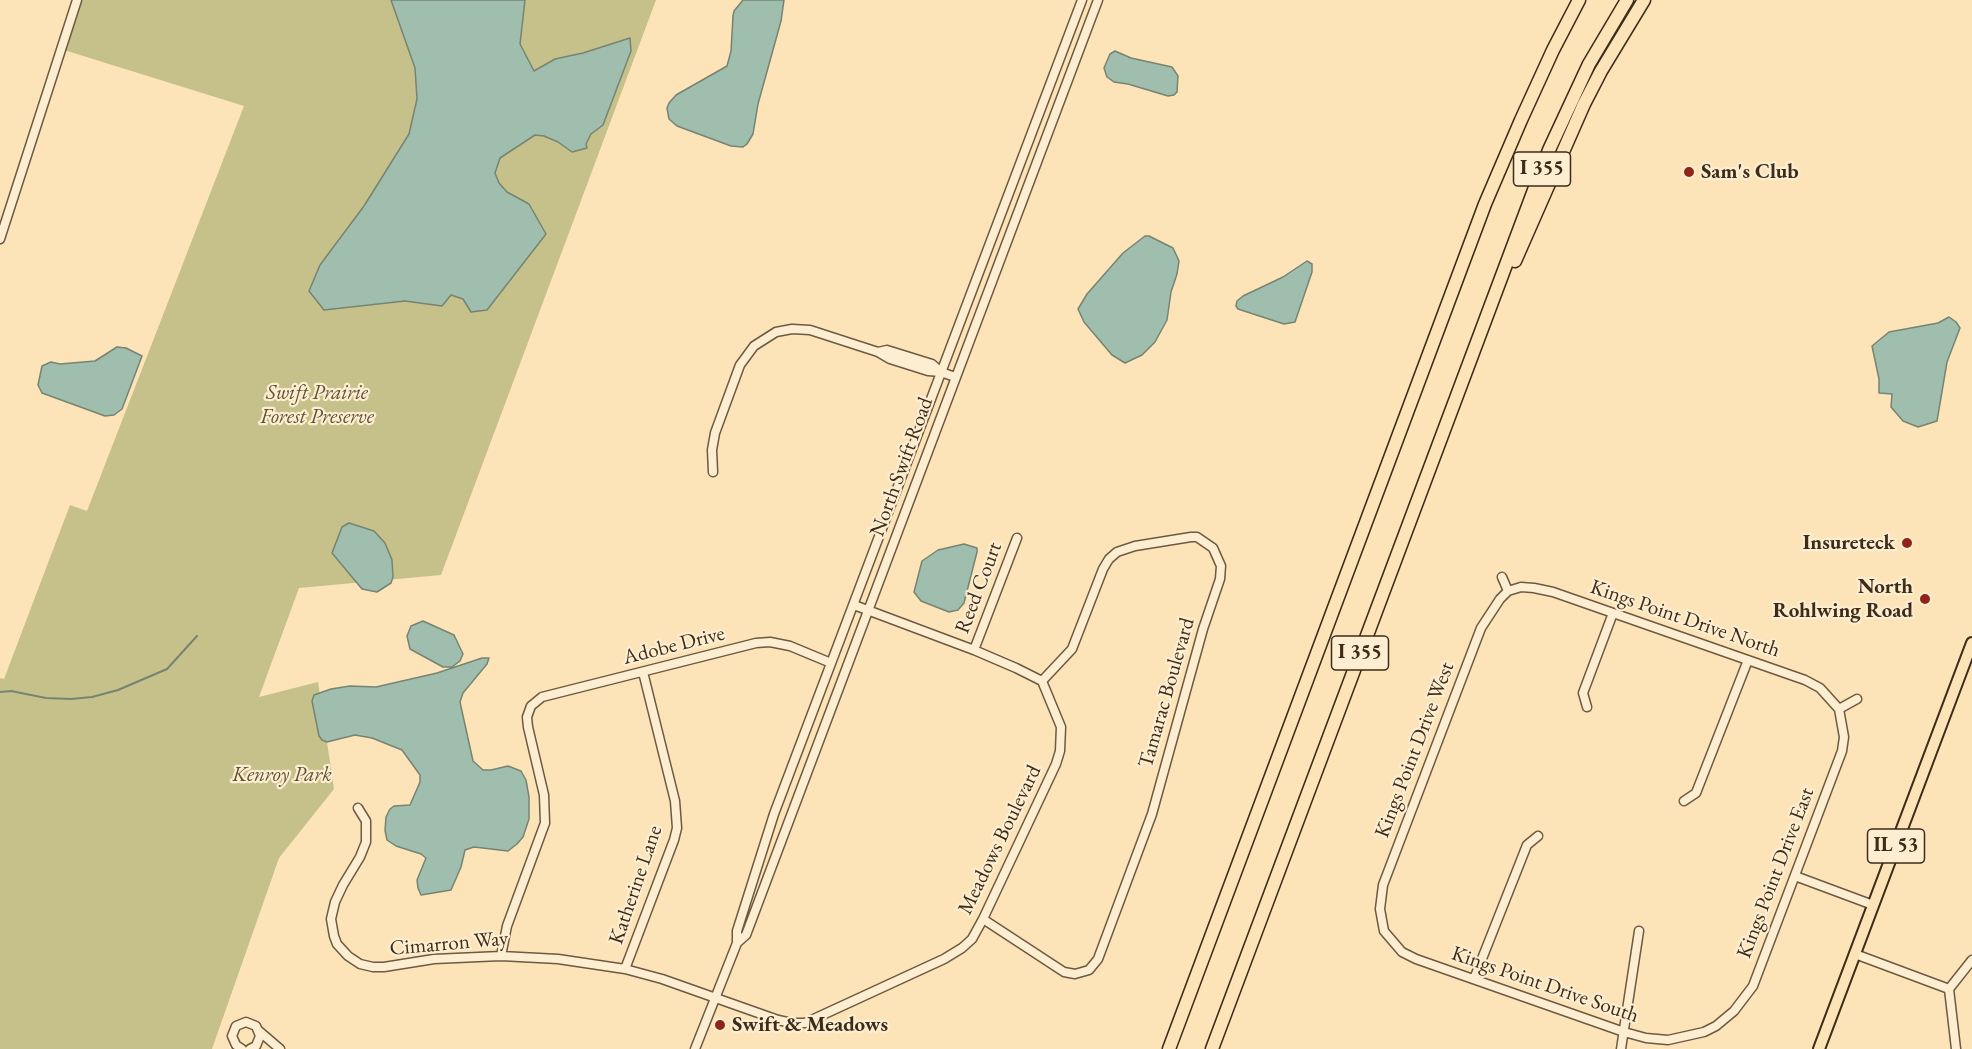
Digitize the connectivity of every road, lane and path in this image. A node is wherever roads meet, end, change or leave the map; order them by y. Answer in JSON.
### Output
{"nodes":[{"id":1,"x":77,"y":0,"type":"edge"},
{"id":2,"x":1082,"y":0,"type":"edge"},
{"id":3,"x":1098,"y":0,"type":"edge"},
{"id":4,"x":1579,"y":0,"type":"edge"},
{"id":5,"x":1627,"y":0,"type":"edge"},
{"id":6,"x":1644,"y":0,"type":"edge"},
{"id":7,"x":5,"y":209,"type":"edge"},
{"id":8,"x":0,"y":239,"type":"edge"},
{"id":9,"x":1476,"y":347,"type":"junction"},
{"id":10,"x":941,"y":372,"type":"junction"},
{"id":11,"x":955,"y":377,"type":"junction"},
{"id":12,"x":713,"y":472,"type":"dead end"},
{"id":13,"x":1017,"y":538,"type":"dead end"},
{"id":14,"x":1502,"y":577,"type":"dead end"},
{"id":15,"x":1508,"y":591,"type":"junction"},
{"id":16,"x":854,"y":605,"type":"junction"},
{"id":17,"x":868,"y":611,"type":"junction"},
{"id":18,"x":1613,"y":613,"type":"junction"},
{"id":19,"x":1972,"y":644,"type":"edge"},
{"id":20,"x":974,"y":650,"type":"junction"},
{"id":21,"x":1748,"y":660,"type":"junction"},
{"id":22,"x":831,"y":663,"type":"junction"},
{"id":23,"x":644,"y":672,"type":"junction"},
{"id":24,"x":1042,"y":681,"type":"junction"},
{"id":25,"x":1857,"y":699,"type":"dead end"},
{"id":26,"x":1587,"y":707,"type":"dead end"},
{"id":27,"x":1839,"y":709,"type":"junction"},
{"id":28,"x":1842,"y":721,"type":"joint"},
{"id":29,"x":1684,"y":801,"type":"dead end"},
{"id":30,"x":358,"y":808,"type":"dead end"},
{"id":31,"x":1538,"y":836,"type":"dead end"},
{"id":32,"x":1795,"y":876,"type":"junction"},
{"id":33,"x":1873,"y":905,"type":"junction"},
{"id":34,"x":984,"y":919,"type":"junction"},
{"id":35,"x":1381,"y":919,"type":"joint"},
{"id":36,"x":1384,"y":931,"type":"junction"},
{"id":37,"x":1639,"y":931,"type":"dead end"},
{"id":38,"x":1374,"y":934,"type":"dead end"},
{"id":39,"x":737,"y":944,"type":"junction"},
{"id":40,"x":1855,"y":954,"type":"junction"},
{"id":41,"x":501,"y":956,"type":"junction"},
{"id":42,"x":1972,"y":960,"type":"edge"},
{"id":43,"x":625,"y":969,"type":"junction"},
{"id":44,"x":1474,"y":979,"type":"junction"},
{"id":45,"x":1949,"y":989,"type":"junction"},
{"id":46,"x":715,"y":998,"type":"junction"},
{"id":47,"x":1716,"y":1026,"type":"joint"},
{"id":48,"x":259,"y":1031,"type":"junction"},
{"id":49,"x":1624,"y":1032,"type":"junction"},
{"id":50,"x":231,"y":1046,"type":"edge"},
{"id":51,"x":242,"y":1049,"type":"edge"},
{"id":52,"x":250,"y":1049,"type":"edge"},
{"id":53,"x":280,"y":1049,"type":"edge"},
{"id":54,"x":695,"y":1049,"type":"edge"},
{"id":55,"x":1169,"y":1049,"type":"edge"},
{"id":56,"x":1212,"y":1049,"type":"edge"},
{"id":57,"x":1621,"y":1049,"type":"edge"},
{"id":58,"x":1819,"y":1049,"type":"edge"},
{"id":59,"x":1956,"y":1049,"type":"edge"}],
"edges":[{"from":1,"to":7,"type":"street"},
{"from":2,"to":10,"type":"street","name":"North Swift Road"},
{"from":3,"to":11,"type":"street","name":"North Swift Road"},
{"from":4,"to":55,"type":"highway","number":"I 355"},
{"from":5,"to":9,"type":"highway","number":"I 355"},
{"from":6,"to":9,"type":"highway"},
{"from":7,"to":8,"type":"street"},
{"from":9,"to":56,"type":"highway","number":"I 355"},
{"from":10,"to":11,"type":"street"},
{"from":10,"to":12,"type":"street"},
{"from":10,"to":16,"type":"street","name":"North Swift Road"},
{"from":11,"to":17,"type":"street","name":"North Swift Road"},
{"from":13,"to":20,"type":"street","name":"Reed Court"},
{"from":14,"to":15,"type":"street"},
{"from":15,"to":18,"type":"street","name":"Kings Point Drive North"},
{"from":15,"to":35,"type":"street","name":"Kings Point Drive West"},
{"from":16,"to":17,"type":"street"},
{"from":16,"to":22,"type":"street","name":"North Swift Road"},
{"from":17,"to":20,"type":"street"},
{"from":17,"to":39,"type":"street","name":"North Swift Road"},
{"from":18,"to":21,"type":"street","name":"Kings Point Drive North"},
{"from":18,"to":26,"type":"street"},
{"from":19,"to":33,"type":"main road","number":"IL 53"},
{"from":20,"to":24,"type":"street"},
{"from":21,"to":27,"type":"street","name":"Kings Point Drive North"},
{"from":21,"to":29,"type":"street"},
{"from":22,"to":23,"type":"street","name":"Adobe Drive"},
{"from":22,"to":39,"type":"street","name":"North Swift Road"},
{"from":23,"to":41,"type":"street","name":"Adobe Drive"},
{"from":23,"to":43,"type":"street","name":"Katherine Lane"},
{"from":24,"to":34,"type":"street","name":"Meadows Boulevard"},
{"from":24,"to":34,"type":"street","name":"Tamarac Boulevard"},
{"from":25,"to":27,"type":"street"},
{"from":27,"to":28,"type":"street","name":"Kings Point Drive North"},
{"from":28,"to":32,"type":"street","name":"Kings Point Drive East"},
{"from":30,"to":41,"type":"street","name":"Cimarron Way"},
{"from":31,"to":44,"type":"street"},
{"from":32,"to":33,"type":"street"},
{"from":32,"to":47,"type":"street","name":"Kings Point Drive East"},
{"from":33,"to":40,"type":"main road","number":"IL 53"},
{"from":34,"to":46,"type":"street","name":"Meadows Boulevard"},
{"from":35,"to":36,"type":"street","name":"Kings Point Drive South"},
{"from":36,"to":38,"type":"street"},
{"from":36,"to":44,"type":"street","name":"Kings Point Drive South"},
{"from":37,"to":49,"type":"street"},
{"from":39,"to":46,"type":"street","name":"North Swift Road"},
{"from":40,"to":45,"type":"street"},
{"from":40,"to":58,"type":"main road","number":"IL 53"},
{"from":41,"to":43,"type":"street","name":"Cimarron Way"},
{"from":42,"to":45,"type":"street"},
{"from":43,"to":46,"type":"street","name":"Cimarron Way"},
{"from":44,"to":49,"type":"street","name":"Kings Point Drive South"},
{"from":45,"to":59,"type":"street"},
{"from":46,"to":54,"type":"street","name":"North Swift Road"},
{"from":47,"to":49,"type":"street","name":"Kings Point Drive South"},
{"from":48,"to":50,"type":"street"},
{"from":48,"to":52,"type":"street"},
{"from":48,"to":53,"type":"street"},
{"from":49,"to":57,"type":"street"},
{"from":50,"to":51,"type":"street"}]}
